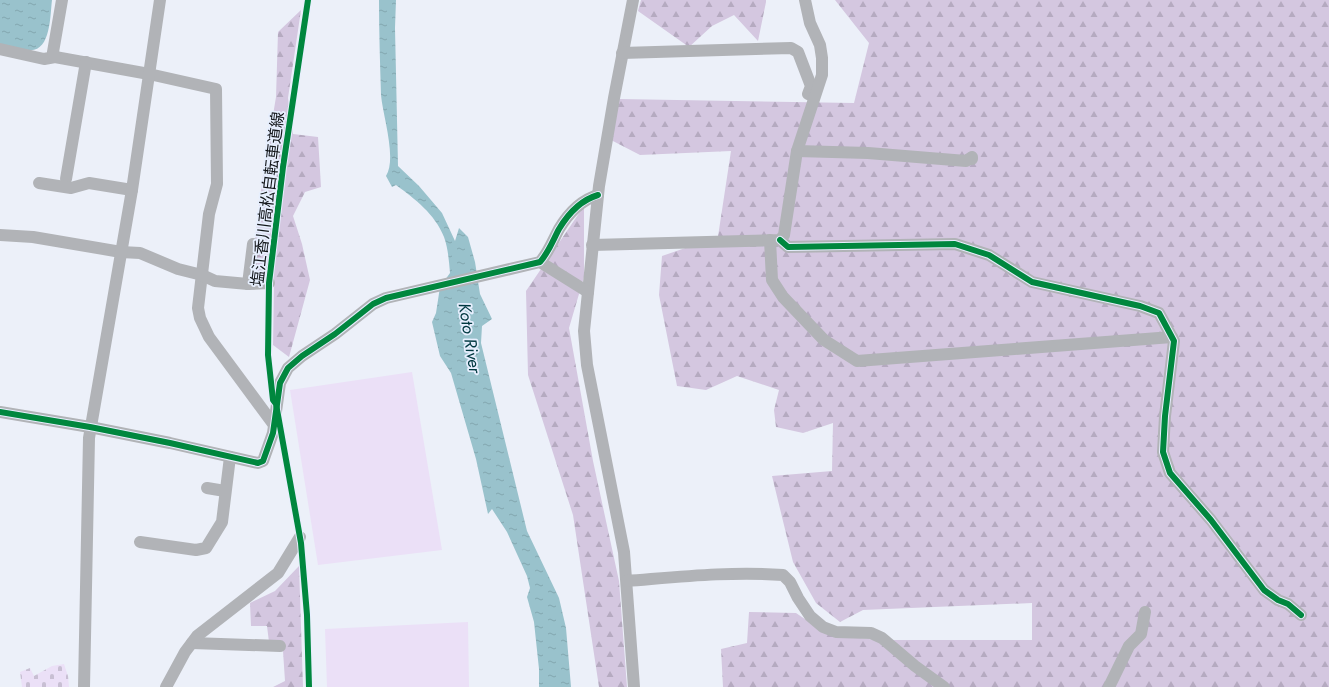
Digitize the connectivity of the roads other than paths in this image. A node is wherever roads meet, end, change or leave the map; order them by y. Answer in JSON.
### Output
{"nodes":[{"id":1,"x":62,"y":0,"type":"edge"},
{"id":2,"x":160,"y":0,"type":"edge"},
{"id":3,"x":633,"y":0,"type":"edge"},
{"id":4,"x":805,"y":0,"type":"edge"},
{"id":5,"x":0,"y":50,"type":"edge"},
{"id":6,"x":622,"y":53,"type":"junction"},
{"id":7,"x":55,"y":57,"type":"junction"},
{"id":8,"x":86,"y":62,"type":"junction"},
{"id":9,"x":149,"y":74,"type":"junction"},
{"id":10,"x":815,"y":98,"type":"junction"},
{"id":11,"x":797,"y":151,"type":"junction"},
{"id":12,"x":972,"y":159,"type":"dead end"},
{"id":13,"x":66,"y":179,"type":"dead end"},
{"id":14,"x":39,"y":182,"type":"dead end"},
{"id":15,"x":132,"y":190,"type":"junction"},
{"id":16,"x":598,"y":195,"type":"junction"},
{"id":17,"x":0,"y":235,"type":"edge"},
{"id":18,"x":775,"y":240,"type":"junction"},
{"id":19,"x":253,"y":244,"type":"dead end"},
{"id":20,"x":592,"y":245,"type":"junction"},
{"id":21,"x":121,"y":252,"type":"junction"},
{"id":22,"x":540,"y":262,"type":"junction"},
{"id":23,"x":202,"y":275,"type":"junction"},
{"id":24,"x":269,"y":283,"type":"dead end"},
{"id":25,"x":248,"y":284,"type":"junction"},
{"id":26,"x":588,"y":292,"type":"junction"},
{"id":27,"x":1172,"y":337,"type":"junction"},
{"id":28,"x":0,"y":412,"type":"edge"},
{"id":29,"x":274,"y":425,"type":"junction"},
{"id":30,"x":90,"y":427,"type":"junction"},
{"id":31,"x":230,"y":457,"type":"junction"},
{"id":32,"x":206,"y":488,"type":"dead end"},
{"id":33,"x":225,"y":491,"type":"junction"},
{"id":34,"x":300,"y":537,"type":"dead end"},
{"id":35,"x":147,"y":547,"type":"dead end"},
{"id":36,"x":627,"y":581,"type":"junction"},
{"id":37,"x":1145,"y":612,"type":"dead end"},
{"id":38,"x":1301,"y":615,"type":"dead end"},
{"id":39,"x":192,"y":643,"type":"junction"},
{"id":40,"x":280,"y":646,"type":"dead end"},
{"id":41,"x":84,"y":687,"type":"edge"},
{"id":42,"x":166,"y":687,"type":"edge"},
{"id":43,"x":634,"y":687,"type":"edge"},
{"id":44,"x":944,"y":687,"type":"edge"},
{"id":45,"x":1109,"y":687,"type":"edge"}],
"edges":[{"from":1,"to":7,"type":"street"},
{"from":2,"to":9,"type":"street"},
{"from":3,"to":6,"type":"street"},
{"from":4,"to":10,"type":"street"},
{"from":5,"to":7,"type":"street"},
{"from":6,"to":10,"type":"street"},
{"from":6,"to":16,"type":"street"},
{"from":7,"to":8,"type":"street"},
{"from":8,"to":9,"type":"street"},
{"from":8,"to":13,"type":"street"},
{"from":9,"to":15,"type":"street"},
{"from":9,"to":23,"type":"street"},
{"from":10,"to":11,"type":"street"},
{"from":11,"to":12,"type":"street"},
{"from":11,"to":18,"type":"street"},
{"from":14,"to":15,"type":"street"},
{"from":15,"to":21,"type":"street"},
{"from":16,"to":20,"type":"street"},
{"from":16,"to":22,"type":"street"},
{"from":17,"to":21,"type":"street"},
{"from":18,"to":20,"type":"street"},
{"from":18,"to":27,"type":"street"},
{"from":18,"to":27,"type":"street"},
{"from":19,"to":25,"type":"street"},
{"from":20,"to":26,"type":"street"},
{"from":21,"to":23,"type":"street"},
{"from":21,"to":30,"type":"street"},
{"from":22,"to":26,"type":"street"},
{"from":22,"to":29,"type":"street"},
{"from":23,"to":25,"type":"street"},
{"from":23,"to":29,"type":"street"},
{"from":24,"to":25,"type":"street"},
{"from":26,"to":36,"type":"street"},
{"from":27,"to":38,"type":"street"},
{"from":28,"to":30,"type":"street"},
{"from":29,"to":31,"type":"street"},
{"from":30,"to":31,"type":"street"},
{"from":30,"to":41,"type":"street"},
{"from":31,"to":33,"type":"street"},
{"from":32,"to":33,"type":"street"},
{"from":33,"to":35,"type":"street"},
{"from":34,"to":39,"type":"street"},
{"from":36,"to":43,"type":"street"},
{"from":36,"to":44,"type":"street"},
{"from":37,"to":45,"type":"street"},
{"from":39,"to":40,"type":"street"},
{"from":39,"to":42,"type":"street"}]}
